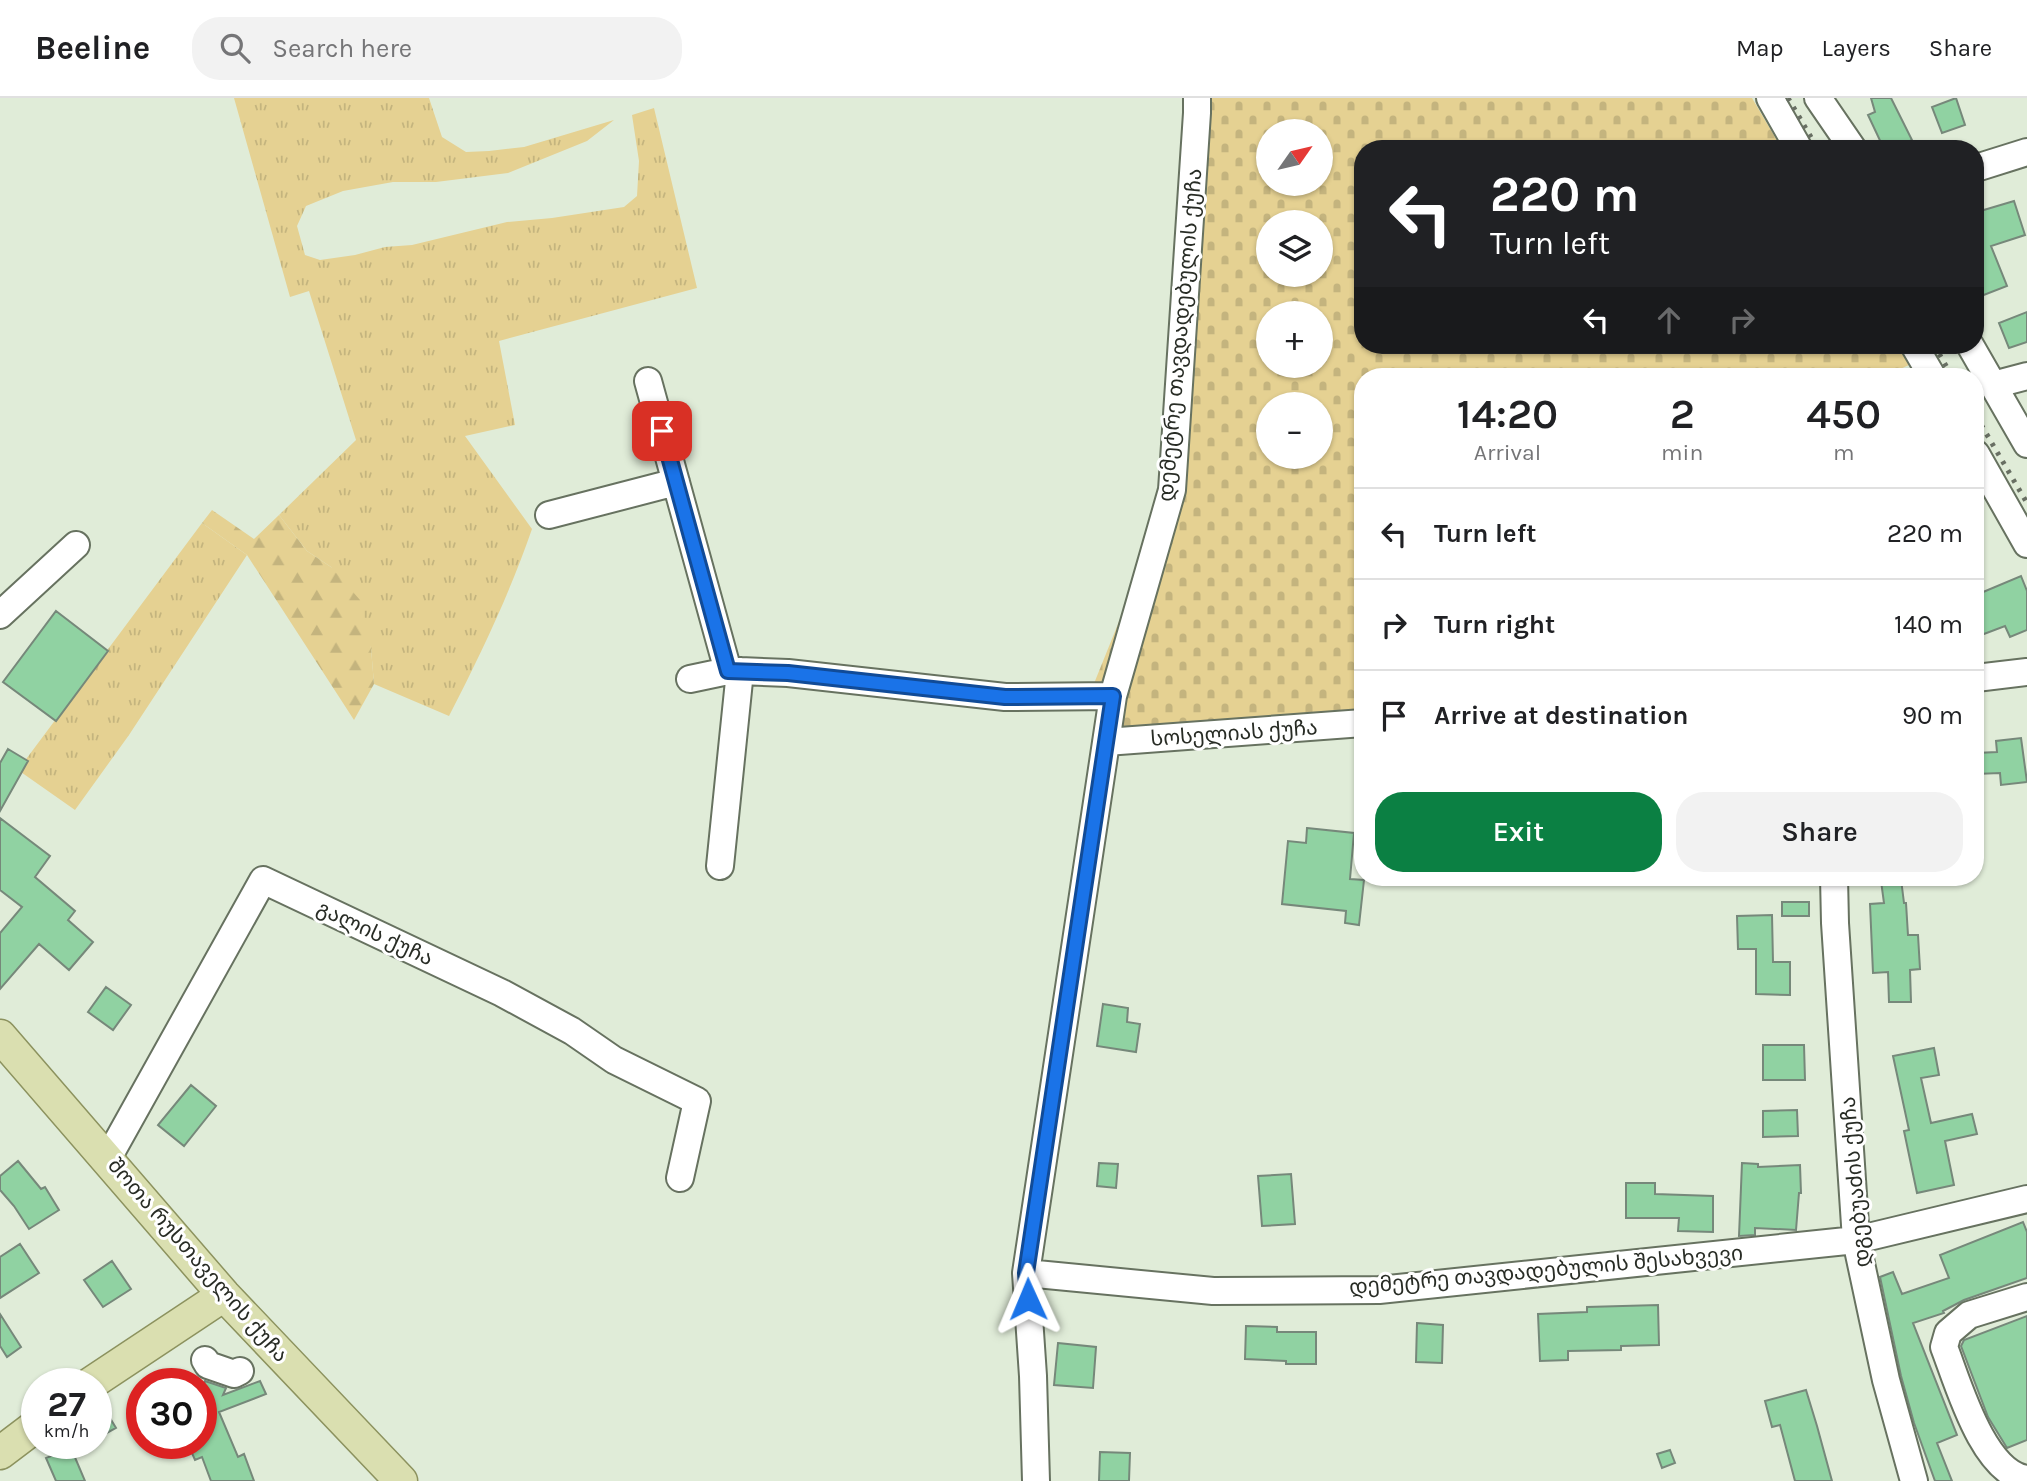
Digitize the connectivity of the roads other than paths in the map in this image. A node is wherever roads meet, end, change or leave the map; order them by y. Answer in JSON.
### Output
{"nodes":[{"id":1,"x":1197,"y":98,"type":"edge"},
{"id":2,"x":1770,"y":98,"type":"edge"},
{"id":3,"x":1818,"y":98,"type":"edge"},
{"id":4,"x":1794,"y":140,"type":"edge"},
{"id":5,"x":1847,"y":140,"type":"edge"},
{"id":6,"x":2027,"y":152,"type":"edge"},
{"id":7,"x":1984,"y":165,"type":"edge"},
{"id":8,"x":1984,"y":369,"type":"edge"},
{"id":9,"x":2027,"y":376,"type":"edge"},
{"id":10,"x":648,"y":381,"type":"dead end"},
{"id":11,"x":1993,"y":385,"type":"junction"},
{"id":12,"x":2027,"y":444,"type":"edge"},
{"id":13,"x":1984,"y":468,"type":"edge"},
{"id":14,"x":676,"y":481,"type":"junction"},
{"id":15,"x":549,"y":515,"type":"dead end"},
{"id":16,"x":2027,"y":544,"type":"edge"},
{"id":17,"x":76,"y":545,"type":"dead end"},
{"id":18,"x":0,"y":615,"type":"edge"},
{"id":19,"x":734,"y":671,"type":"junction"},
{"id":20,"x":2027,"y":672,"type":"edge"},
{"id":21,"x":1984,"y":677,"type":"edge"},
{"id":22,"x":690,"y":679,"type":"dead end"},
{"id":23,"x":1113,"y":696,"type":"junction"},
{"id":24,"x":1354,"y":724,"type":"edge"},
{"id":25,"x":1106,"y":742,"type":"junction"},
{"id":26,"x":720,"y":866,"type":"dead end"},
{"id":27,"x":1834,"y":886,"type":"edge"},
{"id":28,"x":0,"y":1035,"type":"edge"},
{"id":29,"x":107,"y":1158,"type":"junction"},
{"id":30,"x":680,"y":1178,"type":"dead end"},
{"id":31,"x":2027,"y":1199,"type":"edge"},
{"id":32,"x":1856,"y":1240,"type":"junction"},
{"id":33,"x":1026,"y":1273,"type":"junction"},
{"id":34,"x":224,"y":1295,"type":"junction"},
{"id":35,"x":2027,"y":1297,"type":"edge"},
{"id":36,"x":112,"y":1369,"type":"edge"},
{"id":37,"x":21,"y":1437,"type":"edge"},
{"id":38,"x":0,"y":1453,"type":"edge"},
{"id":39,"x":2027,"y":1479,"type":"edge"},
{"id":40,"x":401,"y":1481,"type":"edge"},
{"id":41,"x":1036,"y":1481,"type":"edge"},
{"id":42,"x":1914,"y":1481,"type":"edge"}],
"edges":[{"from":1,"to":23,"type":"street","name":"დემეტრე თავდადებულის ქუჩა"},
{"from":2,"to":4,"type":"street"},
{"from":3,"to":5,"type":"street"},
{"from":6,"to":7,"type":"street"},
{"from":8,"to":11,"type":"street"},
{"from":9,"to":11,"type":"street"},
{"from":10,"to":14,"type":"street"},
{"from":11,"to":12,"type":"street"},
{"from":13,"to":16,"type":"street"},
{"from":14,"to":15,"type":"street"},
{"from":14,"to":19,"type":"street"},
{"from":17,"to":18,"type":"street"},
{"from":19,"to":22,"type":"street"},
{"from":19,"to":23,"type":"street"},
{"from":19,"to":26,"type":"street"},
{"from":20,"to":21,"type":"street"},
{"from":23,"to":25,"type":"street","name":"დემეტრე თავდადებულის ქუჩა"},
{"from":24,"to":25,"type":"street","name":"სოსელიას ქუჩა"},
{"from":25,"to":33,"type":"street","name":"დემეტრე თავდადებულის ქუჩა"},
{"from":27,"to":32,"type":"street","name":"დგებუაძის ქუჩა"},
{"from":28,"to":29,"type":"main road","name":"შოთა რუსთაველის ქუჩა"},
{"from":29,"to":30,"type":"street","name":"გალის ქუჩა"},
{"from":29,"to":34,"type":"main road","name":"შოთა რუსთაველის ქუჩა"},
{"from":31,"to":32,"type":"street","name":"დემეტრე თავდადებულის შესახვევი"},
{"from":32,"to":33,"type":"street","name":"დემეტრე თავდადებულის შესახვევი"},
{"from":32,"to":42,"type":"street","name":"დგებუაძის ქუჩა"},
{"from":33,"to":41,"type":"street","name":"დემეტრე თავდადებულის ქუჩა"},
{"from":34,"to":36,"type":"main road"},
{"from":34,"to":40,"type":"main road","name":"შოთა რუსთაველის ქუჩა"},
{"from":35,"to":39,"type":"street"},
{"from":37,"to":38,"type":"main road"}]}
